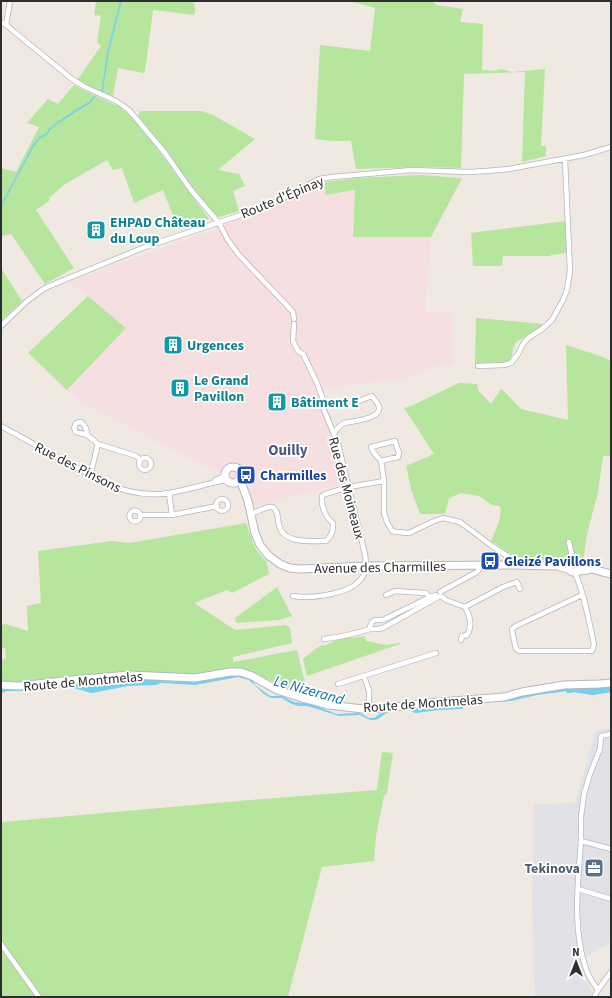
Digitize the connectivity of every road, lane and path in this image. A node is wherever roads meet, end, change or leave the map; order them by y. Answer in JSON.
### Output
{"nodes":[{"id":1,"x":10,"y":1,"type":"edge"},
{"id":2,"x":1,"y":22,"type":"edge"},
{"id":3,"x":6,"y":25,"type":"junction"},
{"id":4,"x":611,"y":148,"type":"edge"},
{"id":5,"x":565,"y":158,"type":"junction"},
{"id":6,"x":219,"y":223,"type":"junction"},
{"id":7,"x":1,"y":326,"type":"edge"},
{"id":8,"x":478,"y":366,"type":"dead end"},
{"id":9,"x":359,"y":401,"type":"dead end"},
{"id":10,"x":1,"y":426,"type":"edge"},
{"id":11,"x":334,"y":434,"type":"junction"},
{"id":12,"x":87,"y":435,"type":"dead end"},
{"id":13,"x":98,"y":444,"type":"junction"},
{"id":14,"x":141,"y":460,"type":"dead end"},
{"id":15,"x":381,"y":461,"type":"junction"},
{"id":16,"x":90,"y":476,"type":"junction"},
{"id":17,"x":232,"y":480,"type":"joint"},
{"id":18,"x":384,"y":481,"type":"junction"},
{"id":19,"x":348,"y":487,"type":"junction"},
{"id":20,"x":169,"y":493,"type":"junction"},
{"id":21,"x":217,"y":506,"type":"dead end"},
{"id":22,"x":251,"y":514,"type":"junction"},
{"id":23,"x":172,"y":515,"type":"junction"},
{"id":24,"x":141,"y":516,"type":"dead end"},
{"id":25,"x":569,"y":542,"type":"dead end"},
{"id":26,"x":513,"y":565,"type":"junction"},
{"id":27,"x":366,"y":566,"type":"junction"},
{"id":28,"x":481,"y":566,"type":"junction"},
{"id":29,"x":573,"y":567,"type":"junction"},
{"id":30,"x":611,"y":574,"type":"edge"},
{"id":31,"x":520,"y":589,"type":"dead end"},
{"id":32,"x":386,"y":595,"type":"dead end"},
{"id":33,"x":439,"y":595,"type":"junction"},
{"id":34,"x":582,"y":595,"type":"junction"},
{"id":35,"x":293,"y":596,"type":"dead end"},
{"id":36,"x":430,"y":597,"type":"junction"},
{"id":37,"x":465,"y":607,"type":"junction"},
{"id":38,"x":370,"y":629,"type":"junction"},
{"id":39,"x":324,"y":638,"type":"dead end"},
{"id":40,"x":461,"y":640,"type":"dead end"},
{"id":41,"x":436,"y":653,"type":"dead end"},
{"id":42,"x":364,"y":676,"type":"junction"},
{"id":43,"x":611,"y":683,"type":"edge"},
{"id":44,"x":338,"y":684,"type":"dead end"},
{"id":45,"x":1,"y":685,"type":"edge"},
{"id":46,"x":369,"y":709,"type":"junction"},
{"id":47,"x":611,"y":734,"type":"edge"},
{"id":48,"x":581,"y":841,"type":"junction"},
{"id":49,"x":611,"y":849,"type":"edge"},
{"id":50,"x":578,"y":889,"type":"junction"},
{"id":51,"x":611,"y":899,"type":"edge"},
{"id":52,"x":1,"y":944,"type":"edge"},
{"id":53,"x":611,"y":972,"type":"edge"},
{"id":54,"x":598,"y":990,"type":"junction"},
{"id":55,"x":39,"y":997,"type":"edge"},
{"id":56,"x":594,"y":997,"type":"edge"}],
"edges":[{"from":1,"to":3,"type":"street"},
{"from":2,"to":3,"type":"street","name":"Rue des Moineaux"},
{"from":3,"to":6,"type":"street","name":"Rue des Moineaux"},
{"from":4,"to":5,"type":"street","name":"Route d'Épinay"},
{"from":5,"to":6,"type":"street","name":"Route d'Épinay"},
{"from":5,"to":8,"type":"street"},
{"from":6,"to":7,"type":"street","name":"Route d'Épinay"},
{"from":6,"to":11,"type":"street","name":"Rue des Moineaux"},
{"from":9,"to":11,"type":"street"},
{"from":10,"to":16,"type":"street","name":"Rue des Pinsons"},
{"from":11,"to":19,"type":"street","name":"Rue des Moineaux"},
{"from":12,"to":13,"type":"street"},
{"from":13,"to":14,"type":"street"},
{"from":13,"to":16,"type":"street"},
{"from":15,"to":15,"type":"street"},
{"from":15,"to":18,"type":"street"},
{"from":16,"to":20,"type":"street","name":"Rue des Pinsons"},
{"from":17,"to":20,"type":"street","name":"Rue des Pinsons"},
{"from":17,"to":22,"type":"street","name":"Avenue des Charmilles"},
{"from":18,"to":19,"type":"street"},
{"from":18,"to":26,"type":"street"},
{"from":19,"to":22,"type":"street"},
{"from":19,"to":27,"type":"street","name":"Rue des Moineaux"},
{"from":20,"to":23,"type":"street"},
{"from":21,"to":23,"type":"street"},
{"from":22,"to":27,"type":"street","name":"Avenue des Charmilles"},
{"from":23,"to":24,"type":"street"},
{"from":25,"to":29,"type":"street"},
{"from":26,"to":28,"type":"street","name":"Avenue des Charmilles"},
{"from":26,"to":29,"type":"street","name":"Avenue des Charmilles"},
{"from":27,"to":28,"type":"street","name":"Avenue des Charmilles"},
{"from":27,"to":35,"type":"street"},
{"from":28,"to":33,"type":"street"},
{"from":29,"to":30,"type":"street","name":"Avenue des Charmilles"},
{"from":29,"to":34,"type":"street"},
{"from":31,"to":37,"type":"street"},
{"from":32,"to":36,"type":"street"},
{"from":33,"to":36,"type":"street"},
{"from":33,"to":37,"type":"street"},
{"from":33,"to":38,"type":"street"},
{"from":34,"to":34,"type":"street"},
{"from":36,"to":38,"type":"street"},
{"from":37,"to":40,"type":"street"},
{"from":38,"to":39,"type":"street"},
{"from":41,"to":42,"type":"street"},
{"from":42,"to":44,"type":"street"},
{"from":42,"to":46,"type":"street"},
{"from":43,"to":46,"type":"street","name":"Route de Montmelas"},
{"from":45,"to":46,"type":"street","name":"Route de Montmelas"},
{"from":47,"to":48,"type":"street"},
{"from":48,"to":49,"type":"street"},
{"from":48,"to":50,"type":"street"},
{"from":50,"to":51,"type":"street"},
{"from":50,"to":54,"type":"street"},
{"from":52,"to":55,"type":"street"},
{"from":53,"to":54,"type":"street"},
{"from":54,"to":56,"type":"street"}]}
